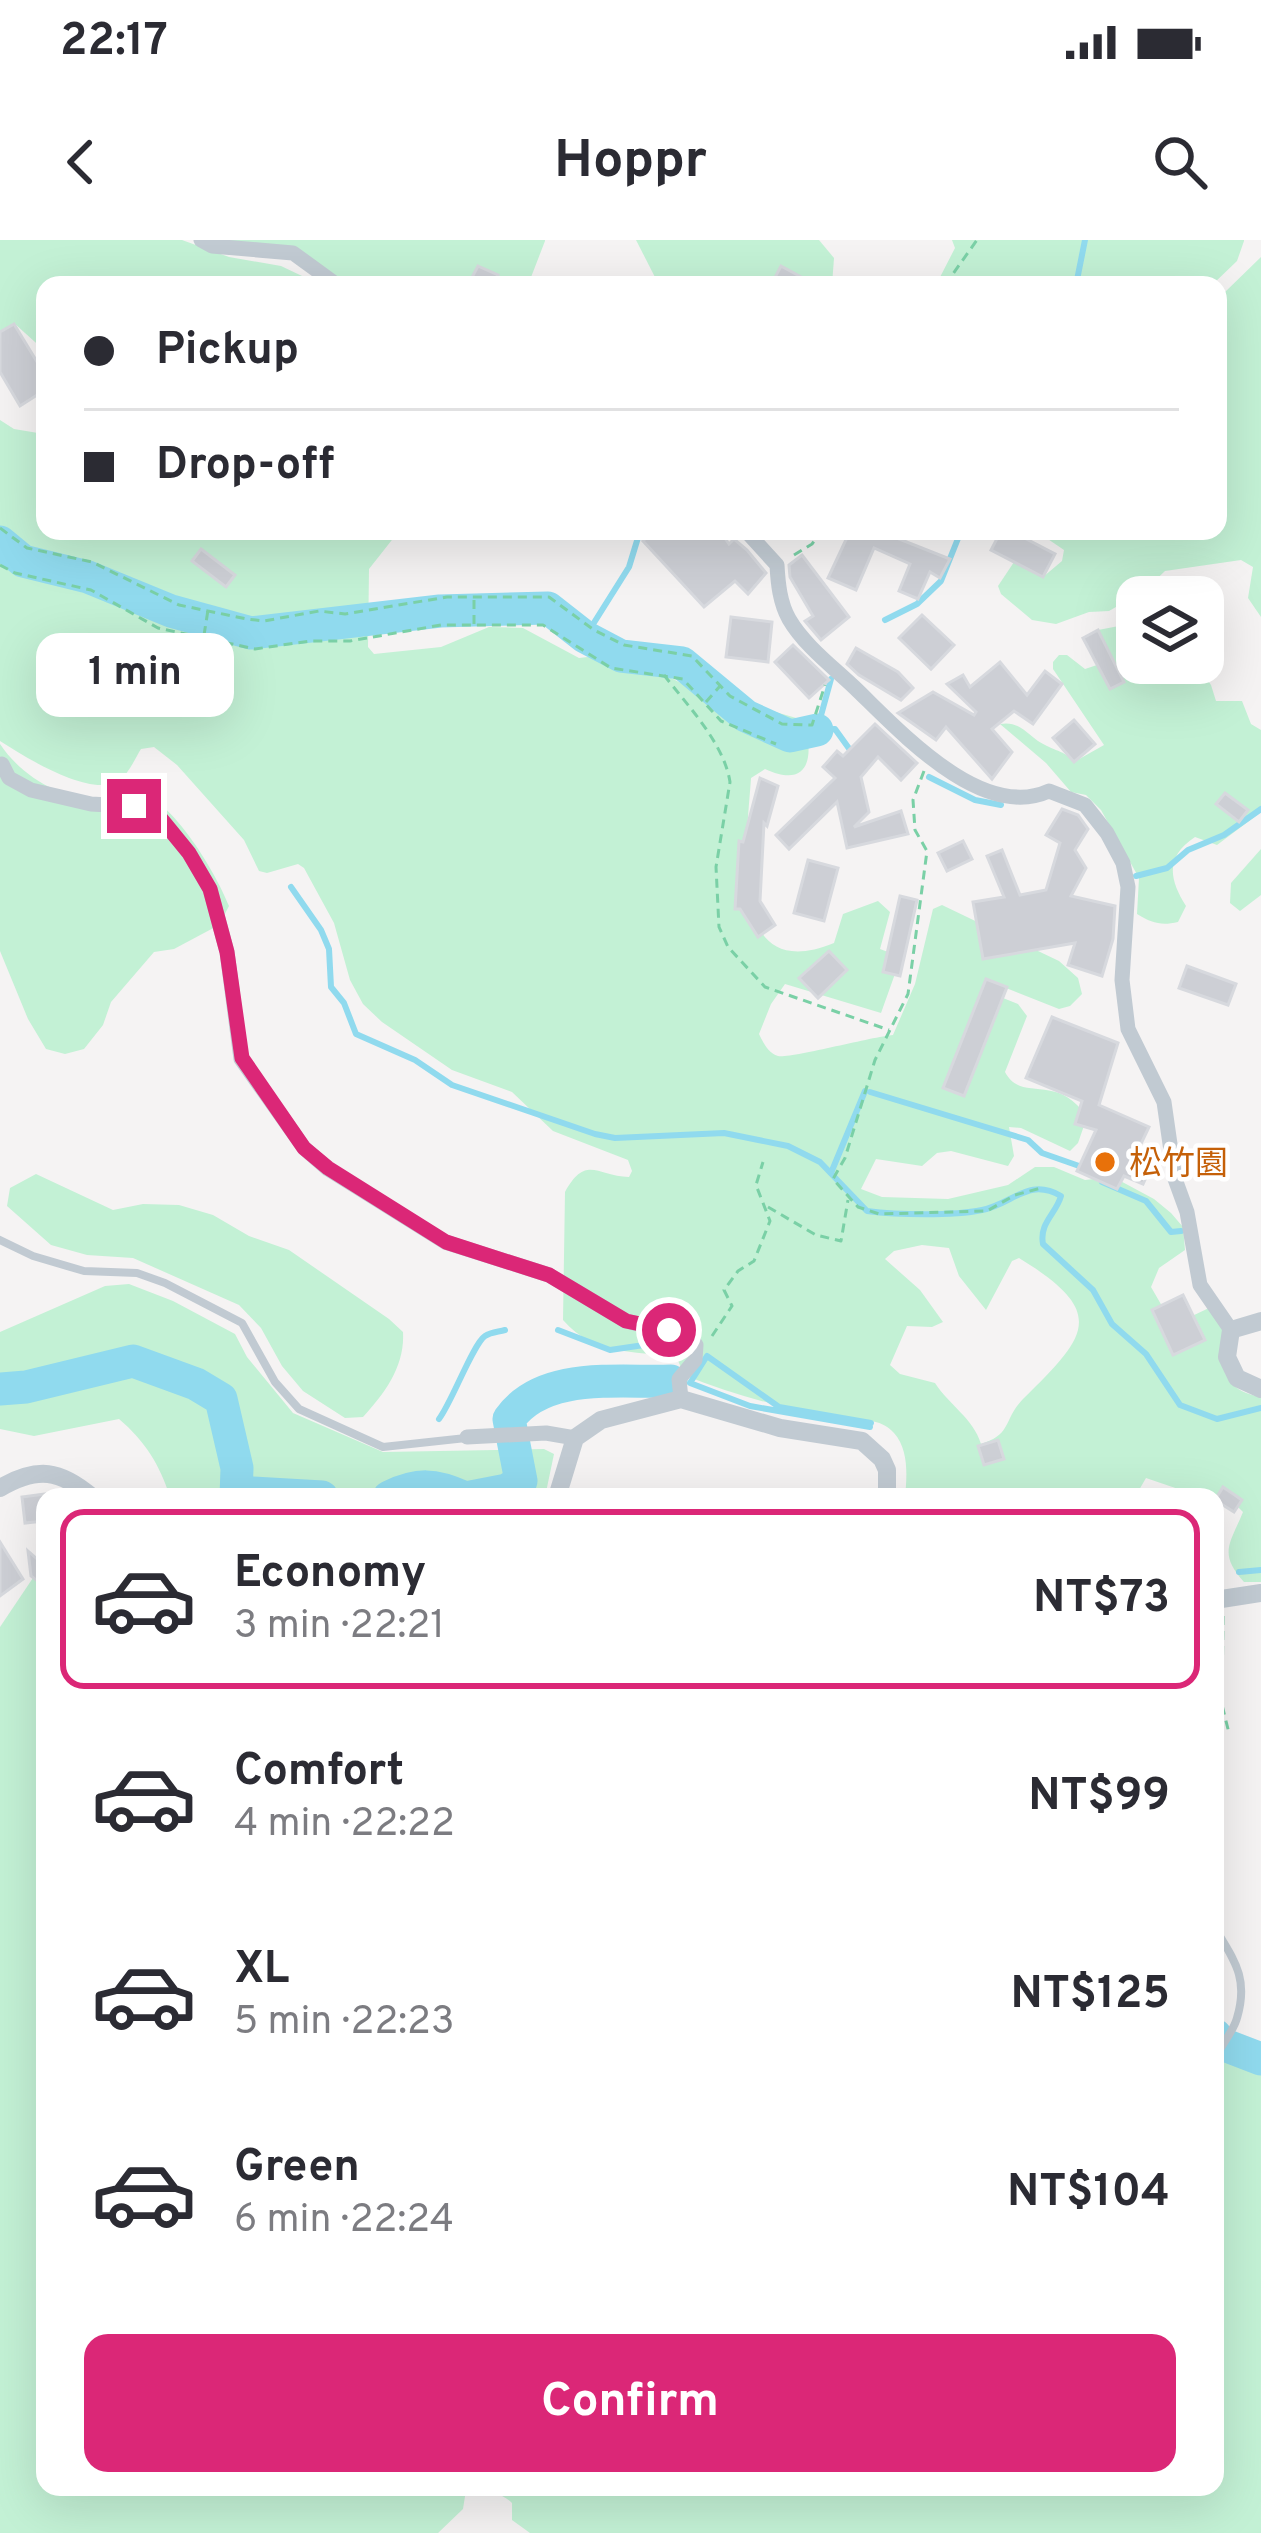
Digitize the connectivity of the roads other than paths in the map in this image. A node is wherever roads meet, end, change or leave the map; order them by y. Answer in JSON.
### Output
{"nodes":[{"id":1,"x":201,"y":240,"type":"edge"},
{"id":2,"x":324,"y":276,"type":"edge"},
{"id":3,"x":754,"y":540,"type":"edge"},
{"id":4,"x":2,"y":764,"type":"edge"},
{"id":5,"x":0,"y":1240,"type":"edge"},
{"id":6,"x":1261,"y":1321,"type":"edge"},
{"id":7,"x":1231,"y":1330,"type":"junction"},
{"id":8,"x":1261,"y":1388,"type":"edge"},
{"id":9,"x":681,"y":1399,"type":"junction"},
{"id":10,"x":467,"y":1437,"type":"joint"},
{"id":11,"x":575,"y":1438,"type":"junction"},
{"id":12,"x":0,"y":1488,"type":"edge"},
{"id":13,"x":81,"y":1488,"type":"edge"},
{"id":14,"x":560,"y":1488,"type":"edge"},
{"id":15,"x":887,"y":1488,"type":"edge"},
{"id":16,"x":1261,"y":1593,"type":"edge"},
{"id":17,"x":1224,"y":1600,"type":"edge"},
{"id":18,"x":1224,"y":1942,"type":"edge"},
{"id":19,"x":1224,"y":2042,"type":"edge"}],
"edges":[{"from":1,"to":2,"type":"street"},
{"from":3,"to":7,"type":"street"},
{"from":4,"to":9,"type":"street"},
{"from":5,"to":10,"type":"lane"},
{"from":6,"to":7,"type":"street"},
{"from":7,"to":8,"type":"street"},
{"from":9,"to":11,"type":"street"},
{"from":9,"to":15,"type":"street"},
{"from":10,"to":11,"type":"street"},
{"from":11,"to":14,"type":"street"},
{"from":12,"to":13,"type":"street"},
{"from":16,"to":17,"type":"street"},
{"from":18,"to":19,"type":"lane"}]}
